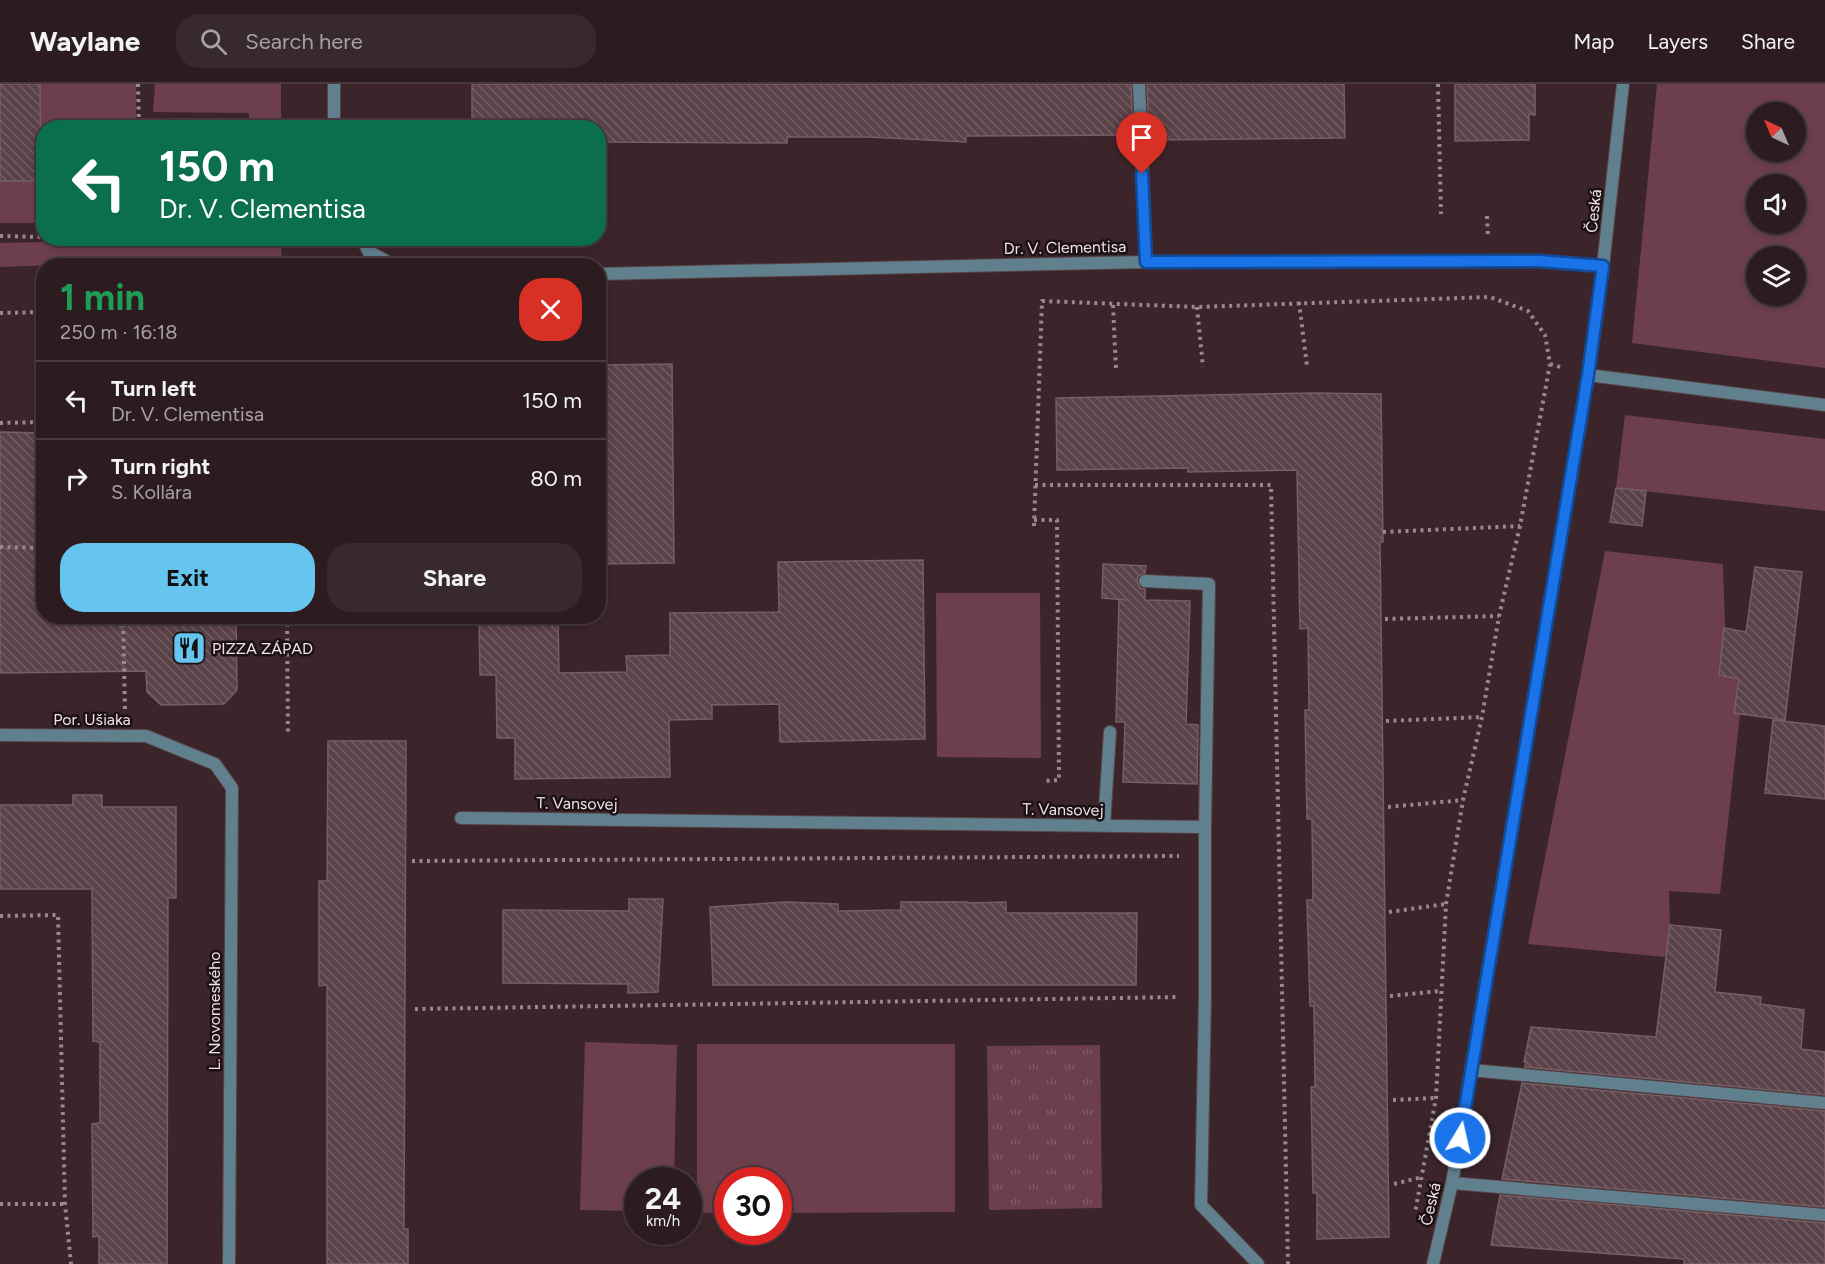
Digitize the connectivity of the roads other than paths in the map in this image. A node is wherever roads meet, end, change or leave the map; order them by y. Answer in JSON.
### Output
{"nodes":[{"id":1,"x":334,"y":84,"type":"edge"},
{"id":2,"x":1139,"y":84,"type":"edge"},
{"id":3,"x":1623,"y":84,"type":"edge"},
{"id":4,"x":334,"y":120,"type":"edge"},
{"id":5,"x":365,"y":246,"type":"edge"},
{"id":6,"x":379,"y":258,"type":"edge"},
{"id":7,"x":1146,"y":262,"type":"junction"},
{"id":8,"x":1603,"y":266,"type":"junction"},
{"id":9,"x":606,"y":274,"type":"edge"},
{"id":10,"x":1588,"y":375,"type":"junction"},
{"id":11,"x":1825,"y":405,"type":"edge"},
{"id":12,"x":1145,"y":581,"type":"dead end"},
{"id":13,"x":1110,"y":732,"type":"dead end"},
{"id":14,"x":0,"y":735,"type":"edge"},
{"id":15,"x":215,"y":764,"type":"joint"},
{"id":16,"x":461,"y":818,"type":"dead end"},
{"id":17,"x":1104,"y":825,"type":"junction"},
{"id":18,"x":1205,"y":827,"type":"junction"},
{"id":19,"x":1471,"y":1070,"type":"junction"},
{"id":20,"x":1825,"y":1103,"type":"edge"},
{"id":21,"x":1452,"y":1183,"type":"junction"},
{"id":22,"x":1825,"y":1215,"type":"edge"},
{"id":23,"x":229,"y":1264,"type":"edge"},
{"id":24,"x":1258,"y":1264,"type":"edge"},
{"id":25,"x":1433,"y":1264,"type":"edge"}],
"edges":[{"from":1,"to":4,"type":"street"},
{"from":2,"to":7,"type":"street"},
{"from":3,"to":8,"type":"street","name":"Česká"},
{"from":5,"to":6,"type":"street"},
{"from":7,"to":8,"type":"street","name":"Dr. V. Clementisa"},
{"from":7,"to":9,"type":"street","name":"Dr. V. Clementisa"},
{"from":8,"to":10,"type":"street","name":"Česká"},
{"from":10,"to":11,"type":"street"},
{"from":10,"to":19,"type":"street","name":"Česká"},
{"from":12,"to":18,"type":"street"},
{"from":13,"to":17,"type":"street"},
{"from":14,"to":15,"type":"street","name":"Por. Ušiaka"},
{"from":15,"to":23,"type":"street","name":"L. Novomeského"},
{"from":16,"to":17,"type":"street","name":"T. Vansovej"},
{"from":17,"to":18,"type":"street","name":"T. Vansovej"},
{"from":18,"to":24,"type":"street"},
{"from":19,"to":20,"type":"street"},
{"from":19,"to":21,"type":"street","name":"Česká"},
{"from":21,"to":22,"type":"street"},
{"from":21,"to":25,"type":"street","name":"Česká"}]}
